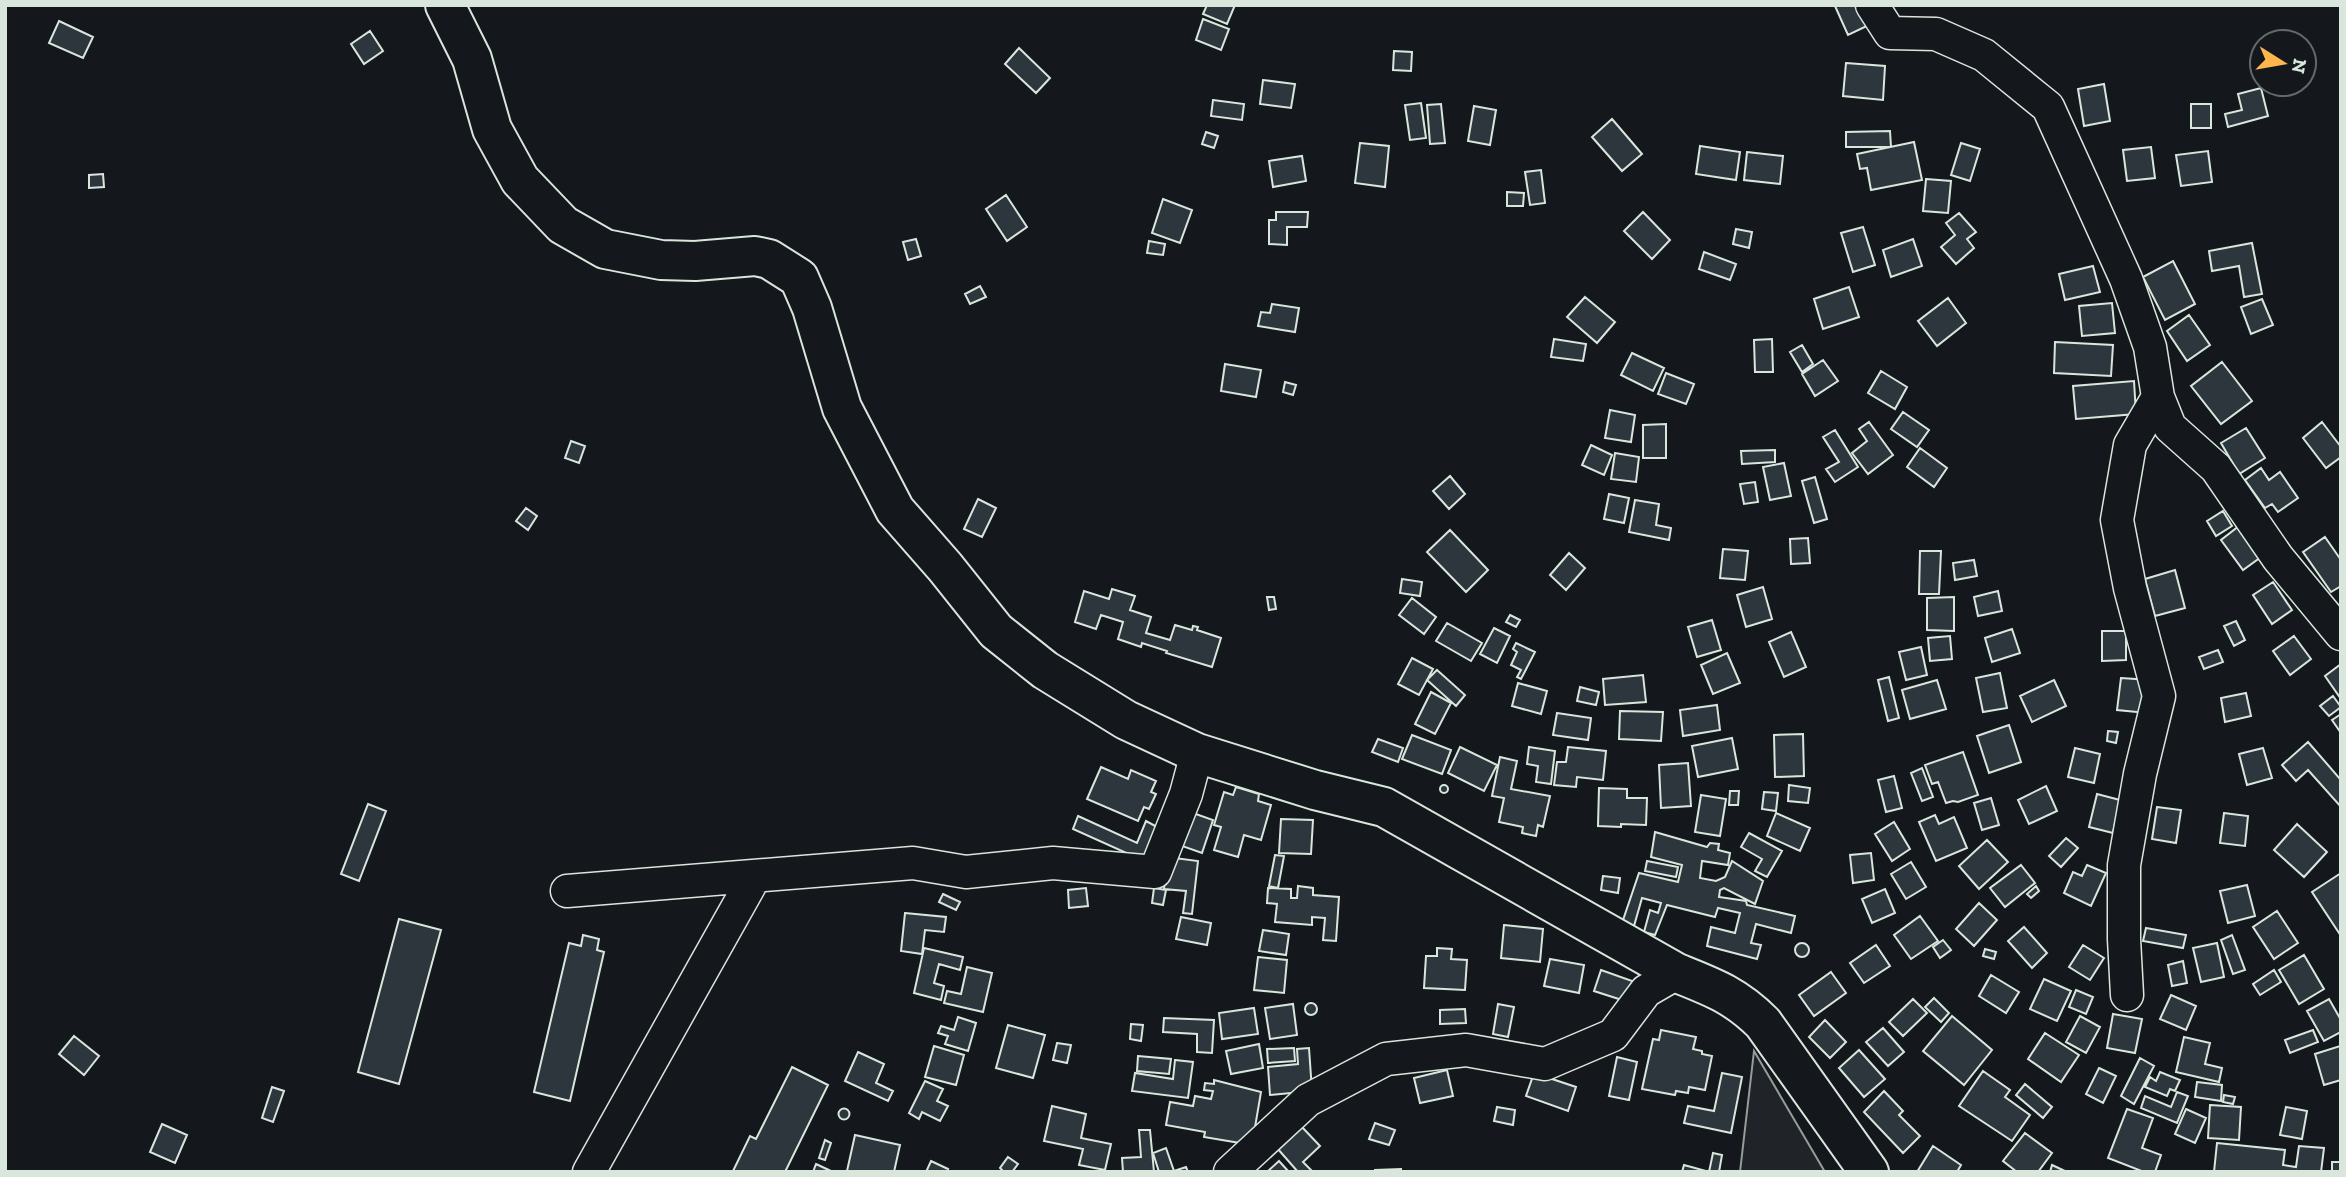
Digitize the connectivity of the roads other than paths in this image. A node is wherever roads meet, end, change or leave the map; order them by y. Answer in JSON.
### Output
{"nodes":[{"id":1,"x":445,"y":5,"type":"edge"},
{"id":2,"x":1872,"y":5,"type":"edge"},
{"id":3,"x":2158,"y":397,"type":"junction"},
{"id":4,"x":2341,"y":634,"type":"edge"},
{"id":5,"x":1197,"y":753,"type":"junction"},
{"id":6,"x":755,"y":876,"type":"junction"},
{"id":7,"x":567,"y":891,"type":"dead end"},
{"id":8,"x":1677,"y":973,"type":"junction"},
{"id":9,"x":2127,"y":995,"type":"dead end"},
{"id":10,"x":589,"y":1172,"type":"edge"},
{"id":11,"x":1230,"y":1172,"type":"edge"},
{"id":12,"x":1869,"y":1172,"type":"edge"}],
"edges":[{"from":1,"to":5,"type":"main road"},
{"from":2,"to":3,"type":"street"},
{"from":3,"to":4,"type":"street"},
{"from":3,"to":9,"type":"street"},
{"from":5,"to":6,"type":"street"},
{"from":5,"to":8,"type":"main road"},
{"from":6,"to":7,"type":"street"},
{"from":6,"to":10,"type":"street"},
{"from":8,"to":11,"type":"street"},
{"from":8,"to":12,"type":"main road"}]}
